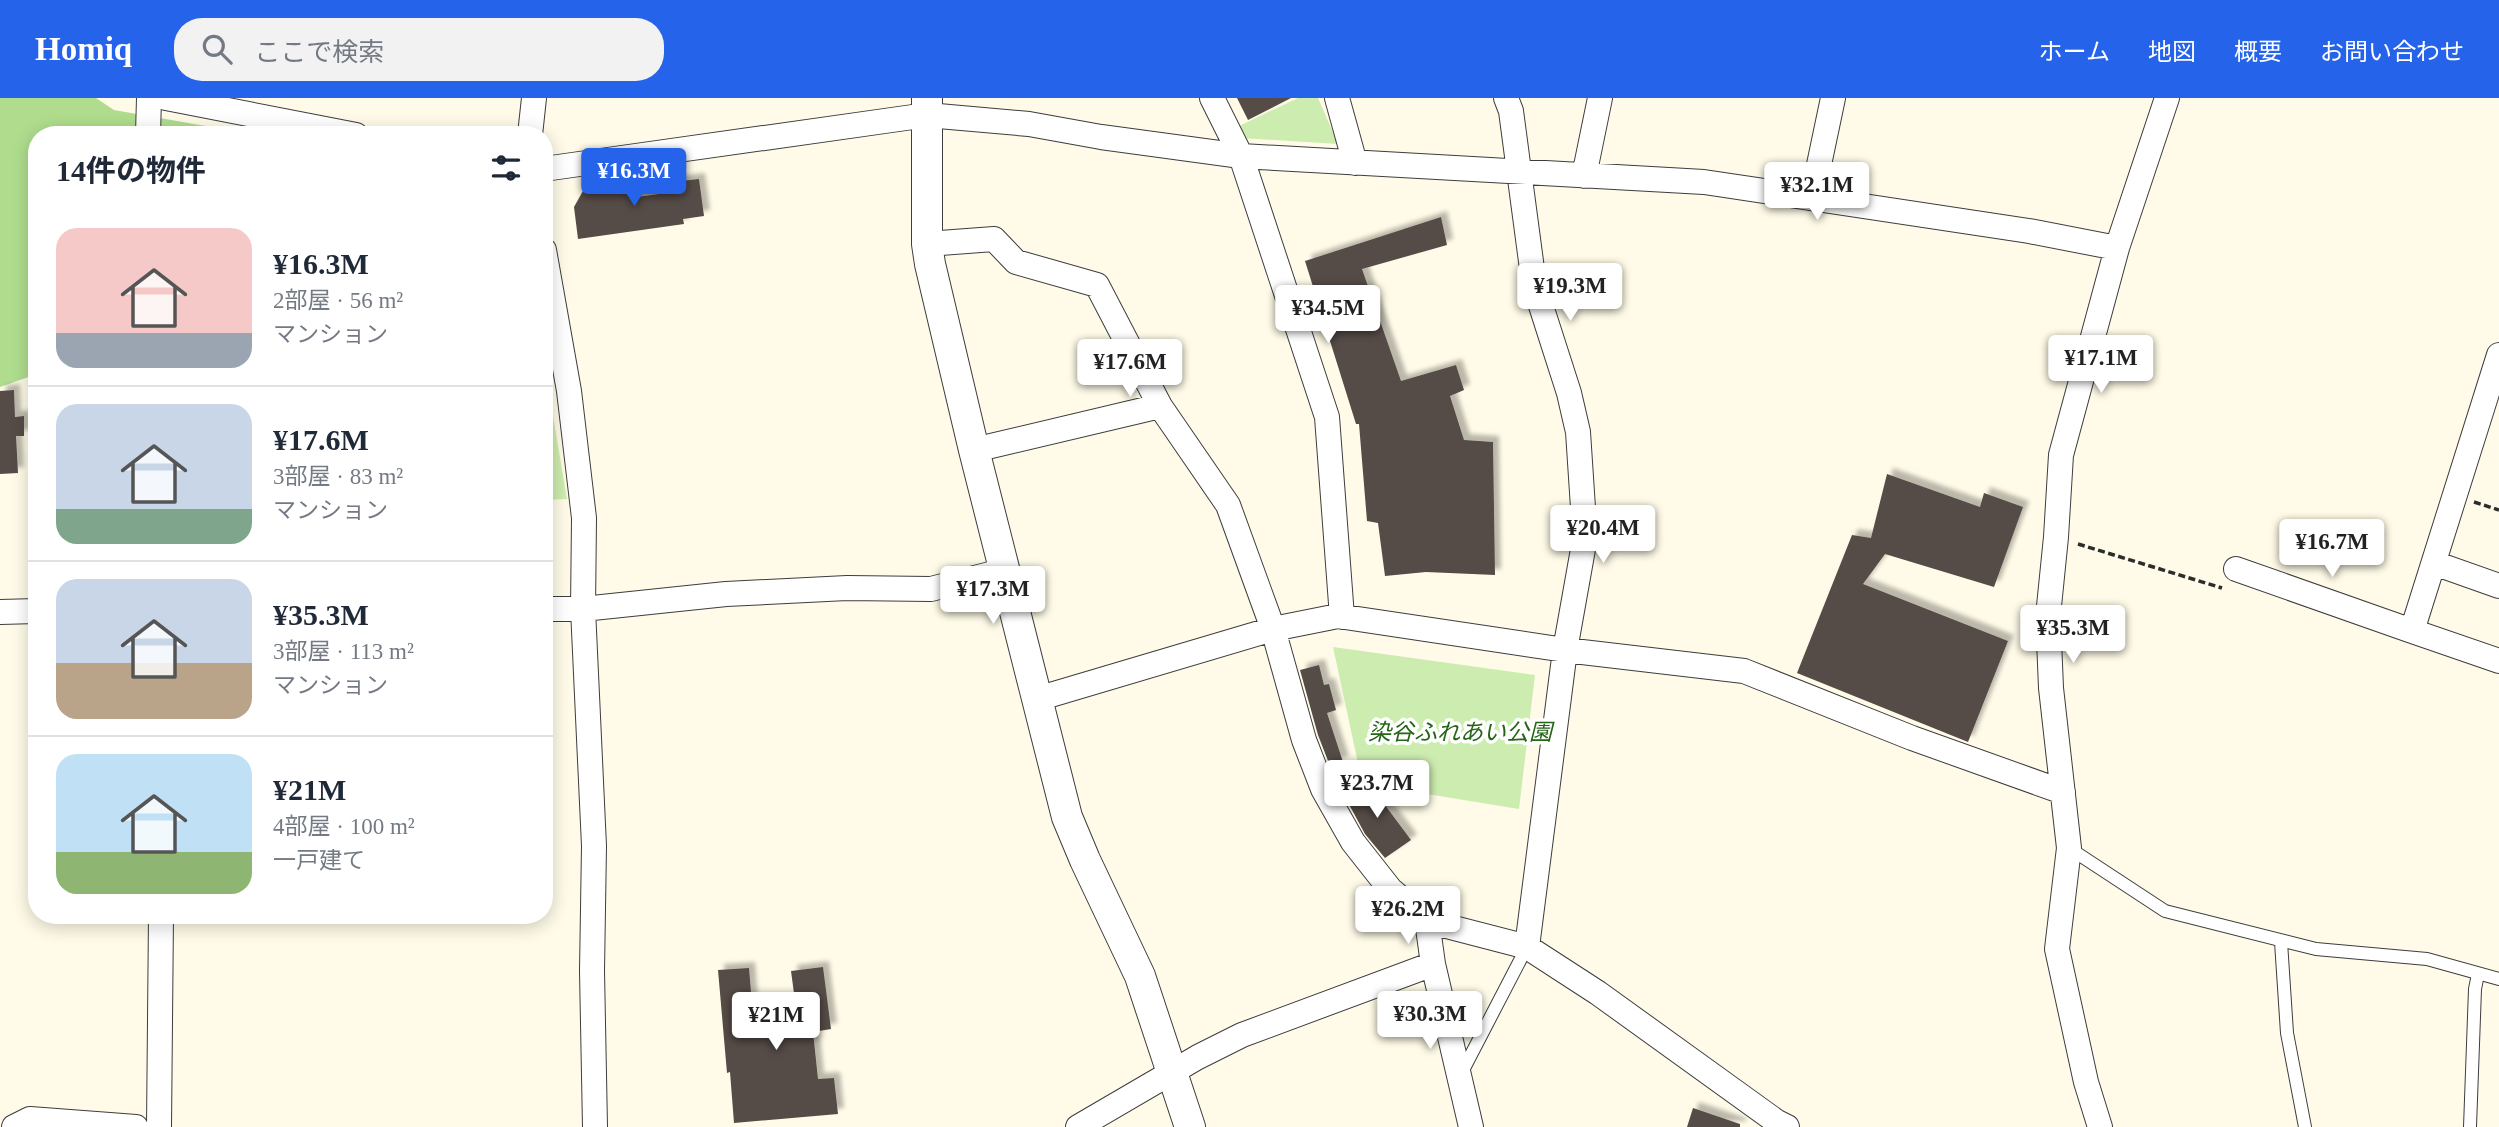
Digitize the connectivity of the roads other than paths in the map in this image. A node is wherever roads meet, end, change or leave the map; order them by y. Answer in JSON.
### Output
{"nodes":[{"id":1,"x":149,"y":98,"type":"edge"},
{"id":2,"x":166,"y":98,"type":"edge"},
{"id":3,"x":534,"y":98,"type":"edge"},
{"id":4,"x":1212,"y":98,"type":"edge"},
{"id":5,"x":1337,"y":98,"type":"edge"},
{"id":6,"x":1506,"y":98,"type":"edge"},
{"id":7,"x":1600,"y":98,"type":"edge"},
{"id":8,"x":1833,"y":98,"type":"edge"},
{"id":9,"x":2167,"y":98,"type":"edge"},
{"id":10,"x":927,"y":107,"type":"edge"},
{"id":11,"x":148,"y":126,"type":"edge"},
{"id":12,"x":310,"y":126,"type":"edge"},
{"id":13,"x":531,"y":126,"type":"edge"},
{"id":14,"x":1241,"y":156,"type":"junction"},
{"id":15,"x":1356,"y":163,"type":"junction"},
{"id":16,"x":553,"y":168,"type":"edge"},
{"id":17,"x":1520,"y":173,"type":"junction"},
{"id":18,"x":1584,"y":176,"type":"junction"},
{"id":19,"x":1812,"y":198,"type":"junction"},
{"id":20,"x":927,"y":244,"type":"junction"},
{"id":21,"x":2117,"y":248,"type":"junction"},
{"id":22,"x":553,"y":301,"type":"edge"},
{"id":23,"x":2499,"y":355,"type":"edge"},
{"id":24,"x":1160,"y":406,"type":"junction"},
{"id":25,"x":974,"y":450,"type":"junction"},
{"id":26,"x":2434,"y":563,"type":"junction"},
{"id":27,"x":2236,"y":569,"type":"road end"},
{"id":28,"x":1006,"y":570,"type":"junction"},
{"id":29,"x":2499,"y":586,"type":"edge"},
{"id":30,"x":553,"y":609,"type":"edge"},
{"id":31,"x":583,"y":609,"type":"junction"},
{"id":32,"x":28,"y":611,"type":"edge"},
{"id":33,"x":0,"y":612,"type":"edge"},
{"id":34,"x":1342,"y":617,"type":"junction"},
{"id":35,"x":1273,"y":629,"type":"junction"},
{"id":36,"x":2412,"y":631,"type":"junction"},
{"id":37,"x":1565,"y":650,"type":"junction"},
{"id":38,"x":2499,"y":661,"type":"edge"},
{"id":39,"x":1037,"y":699,"type":"junction"},
{"id":40,"x":2063,"y":792,"type":"junction"},
{"id":41,"x":2068,"y":848,"type":"junction"},
{"id":42,"x":1427,"y":921,"type":"junction"},
{"id":43,"x":161,"y":924,"type":"edge"},
{"id":44,"x":2281,"y":942,"type":"junction"},
{"id":45,"x":1527,"y":947,"type":"junction"},
{"id":46,"x":1433,"y":964,"type":"junction"},
{"id":47,"x":2478,"y":974,"type":"junction"},
{"id":48,"x":2499,"y":979,"type":"edge"},
{"id":49,"x":1172,"y":1073,"type":"junction"},
{"id":50,"x":1460,"y":1077,"type":"junction"},
{"id":51,"x":1780,"y":1125,"type":"edge"},
{"id":52,"x":14,"y":1127,"type":"edge"},
{"id":53,"x":136,"y":1127,"type":"edge"},
{"id":54,"x":159,"y":1127,"type":"edge"},
{"id":55,"x":595,"y":1127,"type":"edge"},
{"id":56,"x":1078,"y":1127,"type":"edge"},
{"id":57,"x":1190,"y":1127,"type":"edge"},
{"id":58,"x":1471,"y":1127,"type":"edge"},
{"id":59,"x":2101,"y":1127,"type":"edge"},
{"id":60,"x":2305,"y":1127,"type":"edge"},
{"id":61,"x":2470,"y":1127,"type":"edge"}],
"edges":[{"from":1,"to":11,"type":"street"},
{"from":2,"to":12,"type":"street"},
{"from":3,"to":13,"type":"street"},
{"from":4,"to":14,"type":"street"},
{"from":5,"to":15,"type":"street"},
{"from":6,"to":17,"type":"street"},
{"from":7,"to":18,"type":"street"},
{"from":8,"to":19,"type":"street"},
{"from":9,"to":21,"type":"street"},
{"from":10,"to":14,"type":"street"},
{"from":10,"to":16,"type":"street"},
{"from":10,"to":20,"type":"street"},
{"from":14,"to":15,"type":"street"},
{"from":14,"to":34,"type":"street"},
{"from":15,"to":17,"type":"street"},
{"from":17,"to":18,"type":"street"},
{"from":17,"to":37,"type":"street"},
{"from":18,"to":19,"type":"street"},
{"from":19,"to":21,"type":"street"},
{"from":20,"to":24,"type":"street"},
{"from":20,"to":25,"type":"street"},
{"from":21,"to":40,"type":"street"},
{"from":22,"to":31,"type":"street"},
{"from":23,"to":26,"type":"street"},
{"from":24,"to":25,"type":"street"},
{"from":24,"to":35,"type":"street"},
{"from":25,"to":28,"type":"street"},
{"from":26,"to":29,"type":"street"},
{"from":26,"to":36,"type":"street"},
{"from":27,"to":36,"type":"street"},
{"from":28,"to":31,"type":"street"},
{"from":28,"to":39,"type":"street"},
{"from":30,"to":31,"type":"street"},
{"from":31,"to":55,"type":"street"},
{"from":32,"to":33,"type":"street"},
{"from":34,"to":35,"type":"street"},
{"from":34,"to":37,"type":"street"},
{"from":35,"to":39,"type":"street"},
{"from":35,"to":42,"type":"street"},
{"from":36,"to":38,"type":"street"},
{"from":37,"to":40,"type":"street"},
{"from":37,"to":45,"type":"street"},
{"from":39,"to":49,"type":"street"},
{"from":40,"to":41,"type":"street"},
{"from":41,"to":44,"type":"lane"},
{"from":41,"to":59,"type":"street"},
{"from":42,"to":45,"type":"street"},
{"from":42,"to":46,"type":"street"},
{"from":43,"to":54,"type":"street"},
{"from":44,"to":47,"type":"lane"},
{"from":44,"to":60,"type":"lane"},
{"from":45,"to":50,"type":"lane"},
{"from":45,"to":51,"type":"street"},
{"from":46,"to":49,"type":"street"},
{"from":46,"to":50,"type":"street"},
{"from":47,"to":48,"type":"lane"},
{"from":47,"to":61,"type":"lane"},
{"from":49,"to":56,"type":"street"},
{"from":49,"to":57,"type":"street"},
{"from":50,"to":58,"type":"street"},
{"from":52,"to":53,"type":"street"}]}
